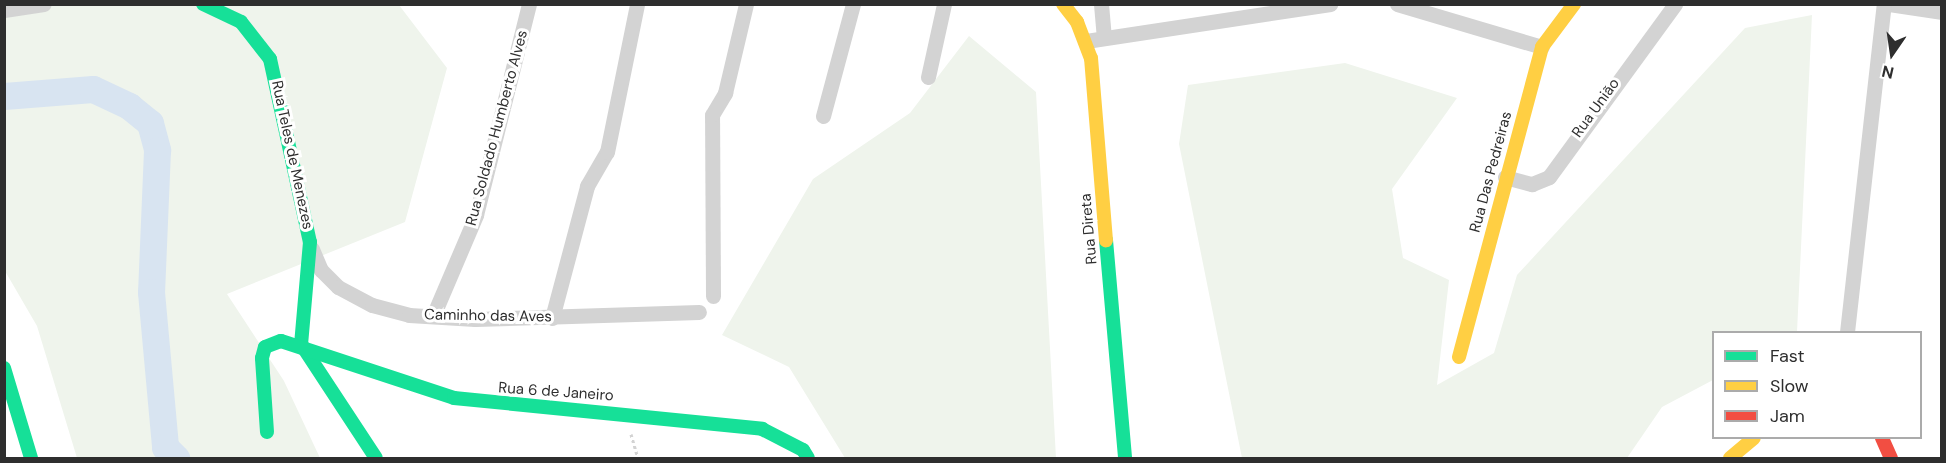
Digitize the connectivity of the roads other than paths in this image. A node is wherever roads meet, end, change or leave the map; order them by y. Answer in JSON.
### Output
{"nodes":[{"id":1,"x":44,"y":4,"type":"edge"},
{"id":2,"x":203,"y":4,"type":"edge"},
{"id":3,"x":529,"y":4,"type":"edge"},
{"id":4,"x":637,"y":4,"type":"edge"},
{"id":5,"x":746,"y":4,"type":"edge"},
{"id":6,"x":853,"y":4,"type":"edge"},
{"id":7,"x":944,"y":4,"type":"edge"},
{"id":8,"x":1063,"y":4,"type":"edge"},
{"id":9,"x":1101,"y":4,"type":"edge"},
{"id":10,"x":1330,"y":4,"type":"edge"},
{"id":11,"x":1397,"y":4,"type":"edge"},
{"id":12,"x":1574,"y":4,"type":"edge"},
{"id":13,"x":1674,"y":4,"type":"edge"},
{"id":14,"x":1884,"y":4,"type":"edge"},
{"id":15,"x":1889,"y":4,"type":"edge"},
{"id":16,"x":4,"y":10,"type":"edge"},
{"id":17,"x":1941,"y":12,"type":"edge"},
{"id":18,"x":1104,"y":38,"type":"junction"},
{"id":19,"x":1086,"y":41,"type":"junction"},
{"id":20,"x":1542,"y":47,"type":"junction"},
{"id":21,"x":928,"y":77,"type":"dead end"},
{"id":22,"x":823,"y":116,"type":"dead end"},
{"id":23,"x":1505,"y":177,"type":"junction"},
{"id":24,"x":310,"y":242,"type":"junction"},
{"id":25,"x":713,"y":296,"type":"dead end"},
{"id":26,"x":699,"y":312,"type":"dead end"},
{"id":27,"x":433,"y":316,"type":"junction"},
{"id":28,"x":552,"y":318,"type":"junction"},
{"id":29,"x":1848,"y":331,"type":"edge"},
{"id":30,"x":302,"y":344,"type":"junction"},
{"id":31,"x":1459,"y":357,"type":"dead end"},
{"id":32,"x":4,"y":368,"type":"edge"},
{"id":33,"x":267,"y":432,"type":"dead end"},
{"id":34,"x":1753,"y":439,"type":"edge"},
{"id":35,"x":1882,"y":439,"type":"edge"},
{"id":36,"x":1734,"y":457,"type":"edge"},
{"id":37,"x":31,"y":459,"type":"edge"},
{"id":38,"x":376,"y":459,"type":"edge"},
{"id":39,"x":808,"y":459,"type":"edge"},
{"id":40,"x":1125,"y":459,"type":"edge"},
{"id":41,"x":1891,"y":459,"type":"edge"}],
"edges":[{"from":1,"to":16,"type":"street"},
{"from":2,"to":24,"type":"street","name":"Rua Teles de Menezes"},
{"from":3,"to":27,"type":"street","name":"Rua Soldado Humberto Alves"},
{"from":4,"to":28,"type":"street"},
{"from":5,"to":25,"type":"street"},
{"from":6,"to":22,"type":"street"},
{"from":7,"to":21,"type":"street"},
{"from":8,"to":19,"type":"street","name":"Rua Direta"},
{"from":9,"to":18,"type":"street"},
{"from":10,"to":18,"type":"street"},
{"from":11,"to":20,"type":"street"},
{"from":12,"to":20,"type":"street","name":"Rua Das Pedreiras"},
{"from":13,"to":23,"type":"street","name":"Rua União"},
{"from":14,"to":29,"type":"street"},
{"from":15,"to":17,"type":"street"},
{"from":18,"to":19,"type":"street"},
{"from":19,"to":40,"type":"street","name":"Rua Direta"},
{"from":20,"to":23,"type":"street","name":"Rua Das Pedreiras"},
{"from":23,"to":31,"type":"street","name":"Rua Das Pedreiras"},
{"from":24,"to":27,"type":"street","name":"Caminho das Aves"},
{"from":24,"to":30,"type":"street","name":"Rua Teles de Menezes"},
{"from":26,"to":28,"type":"street","name":"Caminho das Aves"},
{"from":27,"to":28,"type":"street","name":"Caminho das Aves"},
{"from":30,"to":33,"type":"street"},
{"from":30,"to":38,"type":"street"},
{"from":30,"to":39,"type":"street","name":"Rua 6 de Janeiro"},
{"from":32,"to":37,"type":"street"},
{"from":34,"to":36,"type":"street"},
{"from":35,"to":41,"type":"street"}]}
